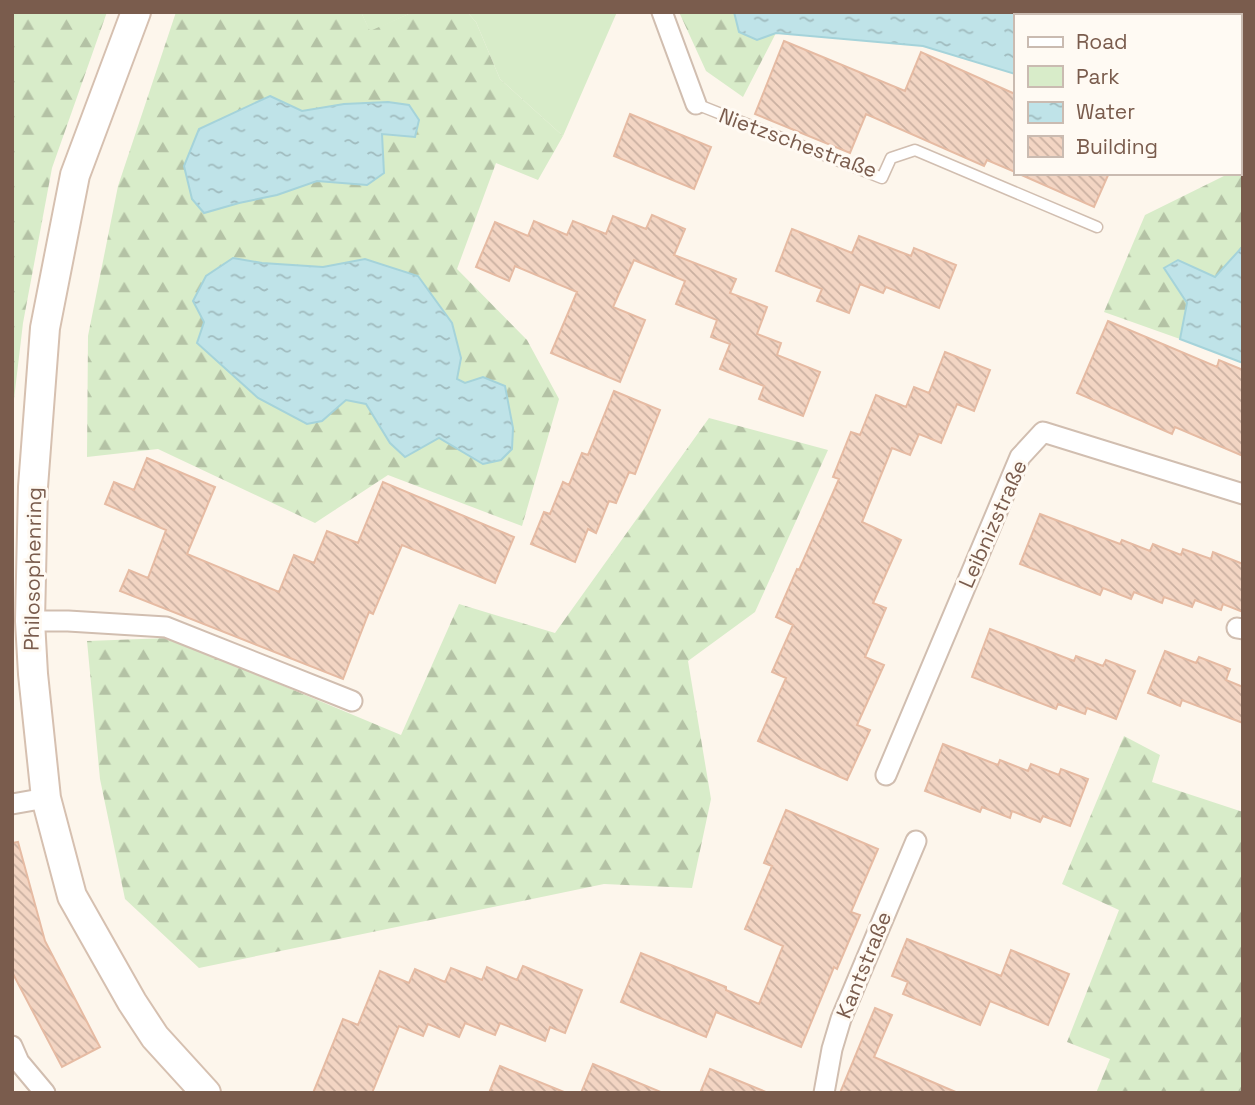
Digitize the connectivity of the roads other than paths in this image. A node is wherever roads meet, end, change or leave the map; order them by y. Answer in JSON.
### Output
{"nodes":[{"id":1,"x":136,"y":12,"type":"edge"},
{"id":2,"x":662,"y":12,"type":"edge"},
{"id":3,"x":696,"y":104,"type":"joint"},
{"id":4,"x":1097,"y":227,"type":"dead end"},
{"id":5,"x":1243,"y":494,"type":"edge"},
{"id":6,"x":30,"y":621,"type":"junction"},
{"id":7,"x":352,"y":701,"type":"dead end"},
{"id":8,"x":886,"y":775,"type":"dead end"},
{"id":9,"x":46,"y":798,"type":"junction"},
{"id":10,"x":12,"y":804,"type":"edge"},
{"id":11,"x":916,"y":841,"type":"dead end"},
{"id":12,"x":12,"y":1046,"type":"edge"},
{"id":13,"x":45,"y":1093,"type":"edge"},
{"id":14,"x":206,"y":1093,"type":"edge"},
{"id":15,"x":824,"y":1093,"type":"edge"}],
"edges":[{"from":1,"to":6,"type":"street","name":"Philosophenring"},
{"from":2,"to":3,"type":"street","name":"Nietzschestraße"},
{"from":3,"to":4,"type":"lane","name":"Nietzschestraße"},
{"from":5,"to":8,"type":"street","name":"Leibnizstraße"},
{"from":6,"to":7,"type":"street"},
{"from":6,"to":9,"type":"street","name":"Philosophenring"},
{"from":9,"to":10,"type":"street"},
{"from":9,"to":14,"type":"street","name":"Philosophenring"},
{"from":11,"to":15,"type":"street","name":"Kantstraße"},
{"from":12,"to":13,"type":"street"}]}
